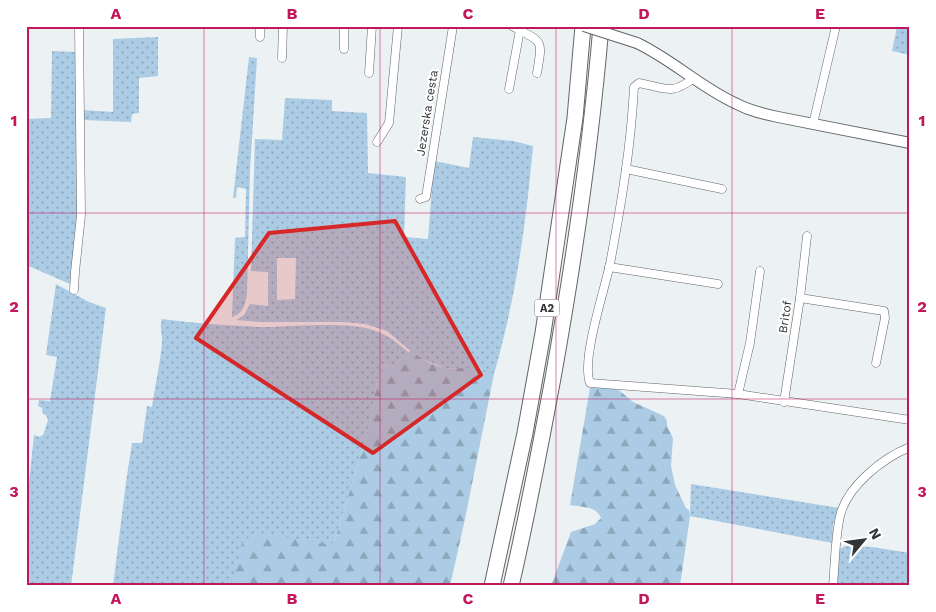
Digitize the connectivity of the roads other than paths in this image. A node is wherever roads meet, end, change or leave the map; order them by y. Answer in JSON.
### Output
{"nodes":[{"id":1,"x":79,"y":26,"type":"edge"},
{"id":2,"x":260,"y":26,"type":"edge"},
{"id":3,"x":283,"y":26,"type":"edge"},
{"id":4,"x":344,"y":26,"type":"edge"},
{"id":5,"x":372,"y":26,"type":"edge"},
{"id":6,"x":398,"y":26,"type":"edge"},
{"id":7,"x":453,"y":26,"type":"edge"},
{"id":8,"x":512,"y":26,"type":"edge"},
{"id":9,"x":584,"y":26,"type":"edge"},
{"id":10,"x":601,"y":26,"type":"edge"},
{"id":11,"x":836,"y":26,"type":"edge"},
{"id":12,"x":520,"y":30,"type":"junction"},
{"id":13,"x":260,"y":37,"type":"dead end"},
{"id":14,"x":344,"y":49,"type":"dead end"},
{"id":15,"x":282,"y":58,"type":"dead end"},
{"id":16,"x":369,"y":73,"type":"dead end"},
{"id":17,"x":537,"y":73,"type":"dead end"},
{"id":18,"x":694,"y":78,"type":"junction"},
{"id":19,"x":509,"y":89,"type":"dead end"},
{"id":20,"x":813,"y":124,"type":"junction"},
{"id":21,"x":376,"y":142,"type":"dead end"},
{"id":22,"x":910,"y":143,"type":"edge"},
{"id":23,"x":626,"y":170,"type":"junction"},
{"id":24,"x":722,"y":189,"type":"dead end"},
{"id":25,"x":420,"y":199,"type":"dead end"},
{"id":26,"x":807,"y":236,"type":"dead end"},
{"id":27,"x":609,"y":267,"type":"junction"},
{"id":28,"x":760,"y":271,"type":"dead end"},
{"id":29,"x":718,"y":284,"type":"dead end"},
{"id":30,"x":74,"y":290,"type":"dead end"},
{"id":31,"x":800,"y":298,"type":"junction"},
{"id":32,"x":876,"y":363,"type":"dead end"},
{"id":33,"x":738,"y":394,"type":"junction"},
{"id":34,"x":784,"y":402,"type":"junction"},
{"id":35,"x":910,"y":420,"type":"edge"},
{"id":36,"x":910,"y":447,"type":"edge"},
{"id":37,"x":492,"y":586,"type":"edge"},
{"id":38,"x":511,"y":586,"type":"edge"},
{"id":39,"x":834,"y":586,"type":"edge"}],
"edges":[{"from":1,"to":30,"type":"street"},
{"from":2,"to":13,"type":"street"},
{"from":3,"to":15,"type":"street"},
{"from":4,"to":14,"type":"street"},
{"from":5,"to":16,"type":"street"},
{"from":6,"to":21,"type":"street"},
{"from":7,"to":25,"type":"street","name":"Jezerska cesta"},
{"from":8,"to":12,"type":"street"},
{"from":9,"to":18,"type":"street","bridge":true},
{"from":9,"to":37,"type":"highway","number":"A2"},
{"from":10,"to":38,"type":"highway","number":"A2"},
{"from":11,"to":20,"type":"street"},
{"from":12,"to":17,"type":"street"},
{"from":12,"to":19,"type":"street"},
{"from":18,"to":20,"type":"street"},
{"from":18,"to":23,"type":"street"},
{"from":20,"to":22,"type":"street"},
{"from":23,"to":24,"type":"street"},
{"from":23,"to":27,"type":"street"},
{"from":26,"to":31,"type":"street","name":"Britof"},
{"from":27,"to":29,"type":"street"},
{"from":27,"to":33,"type":"street"},
{"from":28,"to":33,"type":"street"},
{"from":31,"to":32,"type":"street"},
{"from":31,"to":34,"type":"street","name":"Britof"},
{"from":33,"to":34,"type":"street"},
{"from":34,"to":35,"type":"street"},
{"from":36,"to":39,"type":"street"}]}
